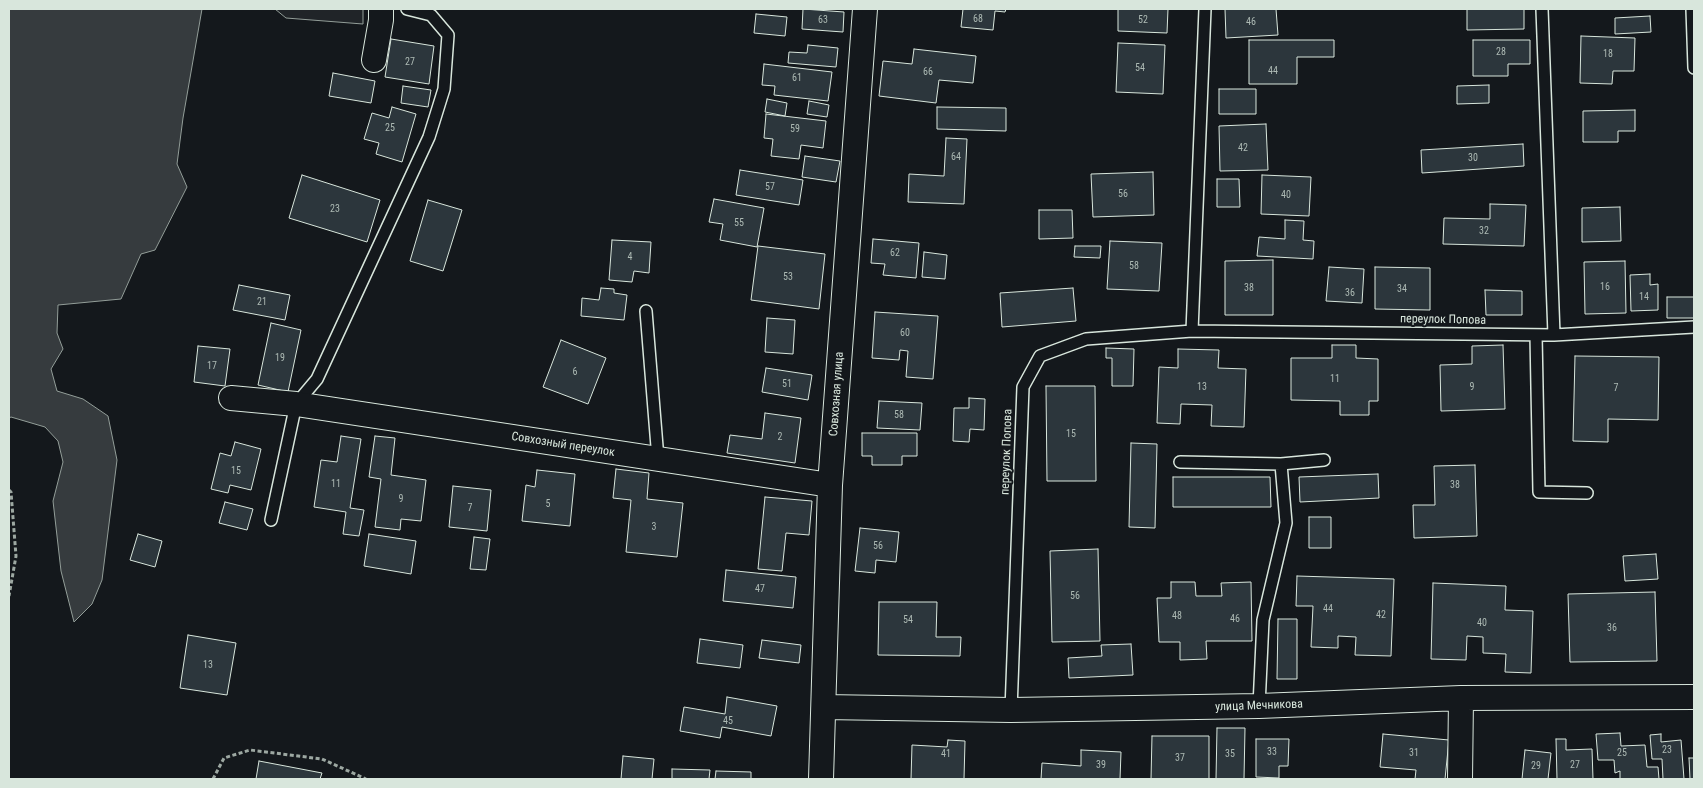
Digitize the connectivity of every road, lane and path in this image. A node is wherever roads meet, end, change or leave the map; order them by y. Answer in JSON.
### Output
{"nodes":[{"id":1,"x":381,"y":9,"type":"edge"},
{"id":2,"x":408,"y":9,"type":"edge"},
{"id":3,"x":864,"y":9,"type":"edge"},
{"id":4,"x":1205,"y":9,"type":"edge"},
{"id":5,"x":1542,"y":9,"type":"edge"},
{"id":6,"x":1692,"y":9,"type":"edge"},
{"id":7,"x":374,"y":60,"type":"dead end"},
{"id":8,"x":1694,"y":68,"type":"edge"},
{"id":9,"x":646,"y":311,"type":"dead end"},
{"id":10,"x":1694,"y":327,"type":"edge"},
{"id":11,"x":1192,"y":331,"type":"junction"},
{"id":12,"x":1536,"y":335,"type":"junction"},
{"id":13,"x":1554,"y":335,"type":"junction"},
{"id":14,"x":231,"y":398,"type":"dead end"},
{"id":15,"x":296,"y":404,"type":"junction"},
{"id":16,"x":658,"y":459,"type":"junction"},
{"id":17,"x":1324,"y":460,"type":"dead end"},
{"id":18,"x":1180,"y":462,"type":"dead end"},
{"id":19,"x":1281,"y":464,"type":"junction"},
{"id":20,"x":830,"y":485,"type":"junction"},
{"id":21,"x":9,"y":490,"type":"edge"},
{"id":22,"x":1587,"y":493,"type":"dead end"},
{"id":23,"x":271,"y":520,"type":"dead end"},
{"id":24,"x":9,"y":596,"type":"edge"},
{"id":25,"x":1694,"y":697,"type":"edge"},
{"id":26,"x":1461,"y":698,"type":"junction"},
{"id":27,"x":1259,"y":706,"type":"junction"},
{"id":28,"x":824,"y":707,"type":"junction"},
{"id":29,"x":1011,"y":710,"type":"junction"},
{"id":30,"x":214,"y":779,"type":"edge"},
{"id":31,"x":366,"y":779,"type":"edge"},
{"id":32,"x":821,"y":779,"type":"edge"},
{"id":33,"x":1460,"y":779,"type":"edge"}],
"edges":[{"from":1,"to":7,"type":"street"},
{"from":2,"to":15,"type":"lane"},
{"from":3,"to":20,"type":"street","name":"Совхозная улица"},
{"from":4,"to":11,"type":"lane"},
{"from":5,"to":13,"type":"lane"},
{"from":6,"to":8,"type":"lane"},
{"from":9,"to":16,"type":"lane"},
{"from":10,"to":13,"type":"lane","name":"переулок Попова"},
{"from":11,"to":12,"type":"lane","name":"переулок Попова"},
{"from":11,"to":29,"type":"lane","name":"переулок Попова"},
{"from":12,"to":13,"type":"lane","name":"переулок Попова"},
{"from":12,"to":22,"type":"lane"},
{"from":14,"to":15,"type":"street","name":"Совхозный переулок"},
{"from":15,"to":16,"type":"street","name":"Совхозный переулок"},
{"from":15,"to":23,"type":"lane"},
{"from":16,"to":20,"type":"street","name":"Совхозный переулок"},
{"from":17,"to":19,"type":"lane"},
{"from":18,"to":19,"type":"lane"},
{"from":19,"to":27,"type":"lane"},
{"from":20,"to":28,"type":"street","name":"Совхозная улица"},
{"from":21,"to":24,"type":"path"},
{"from":25,"to":26,"type":"street","name":"улица Мечникова"},
{"from":26,"to":27,"type":"street","name":"улица Мечникова"},
{"from":26,"to":33,"type":"street"},
{"from":27,"to":29,"type":"street","name":"улица Мечникова"},
{"from":28,"to":29,"type":"street","name":"улица Мечникова"},
{"from":28,"to":32,"type":"street","name":"Совхозная улица"},
{"from":30,"to":31,"type":"path"}]}
